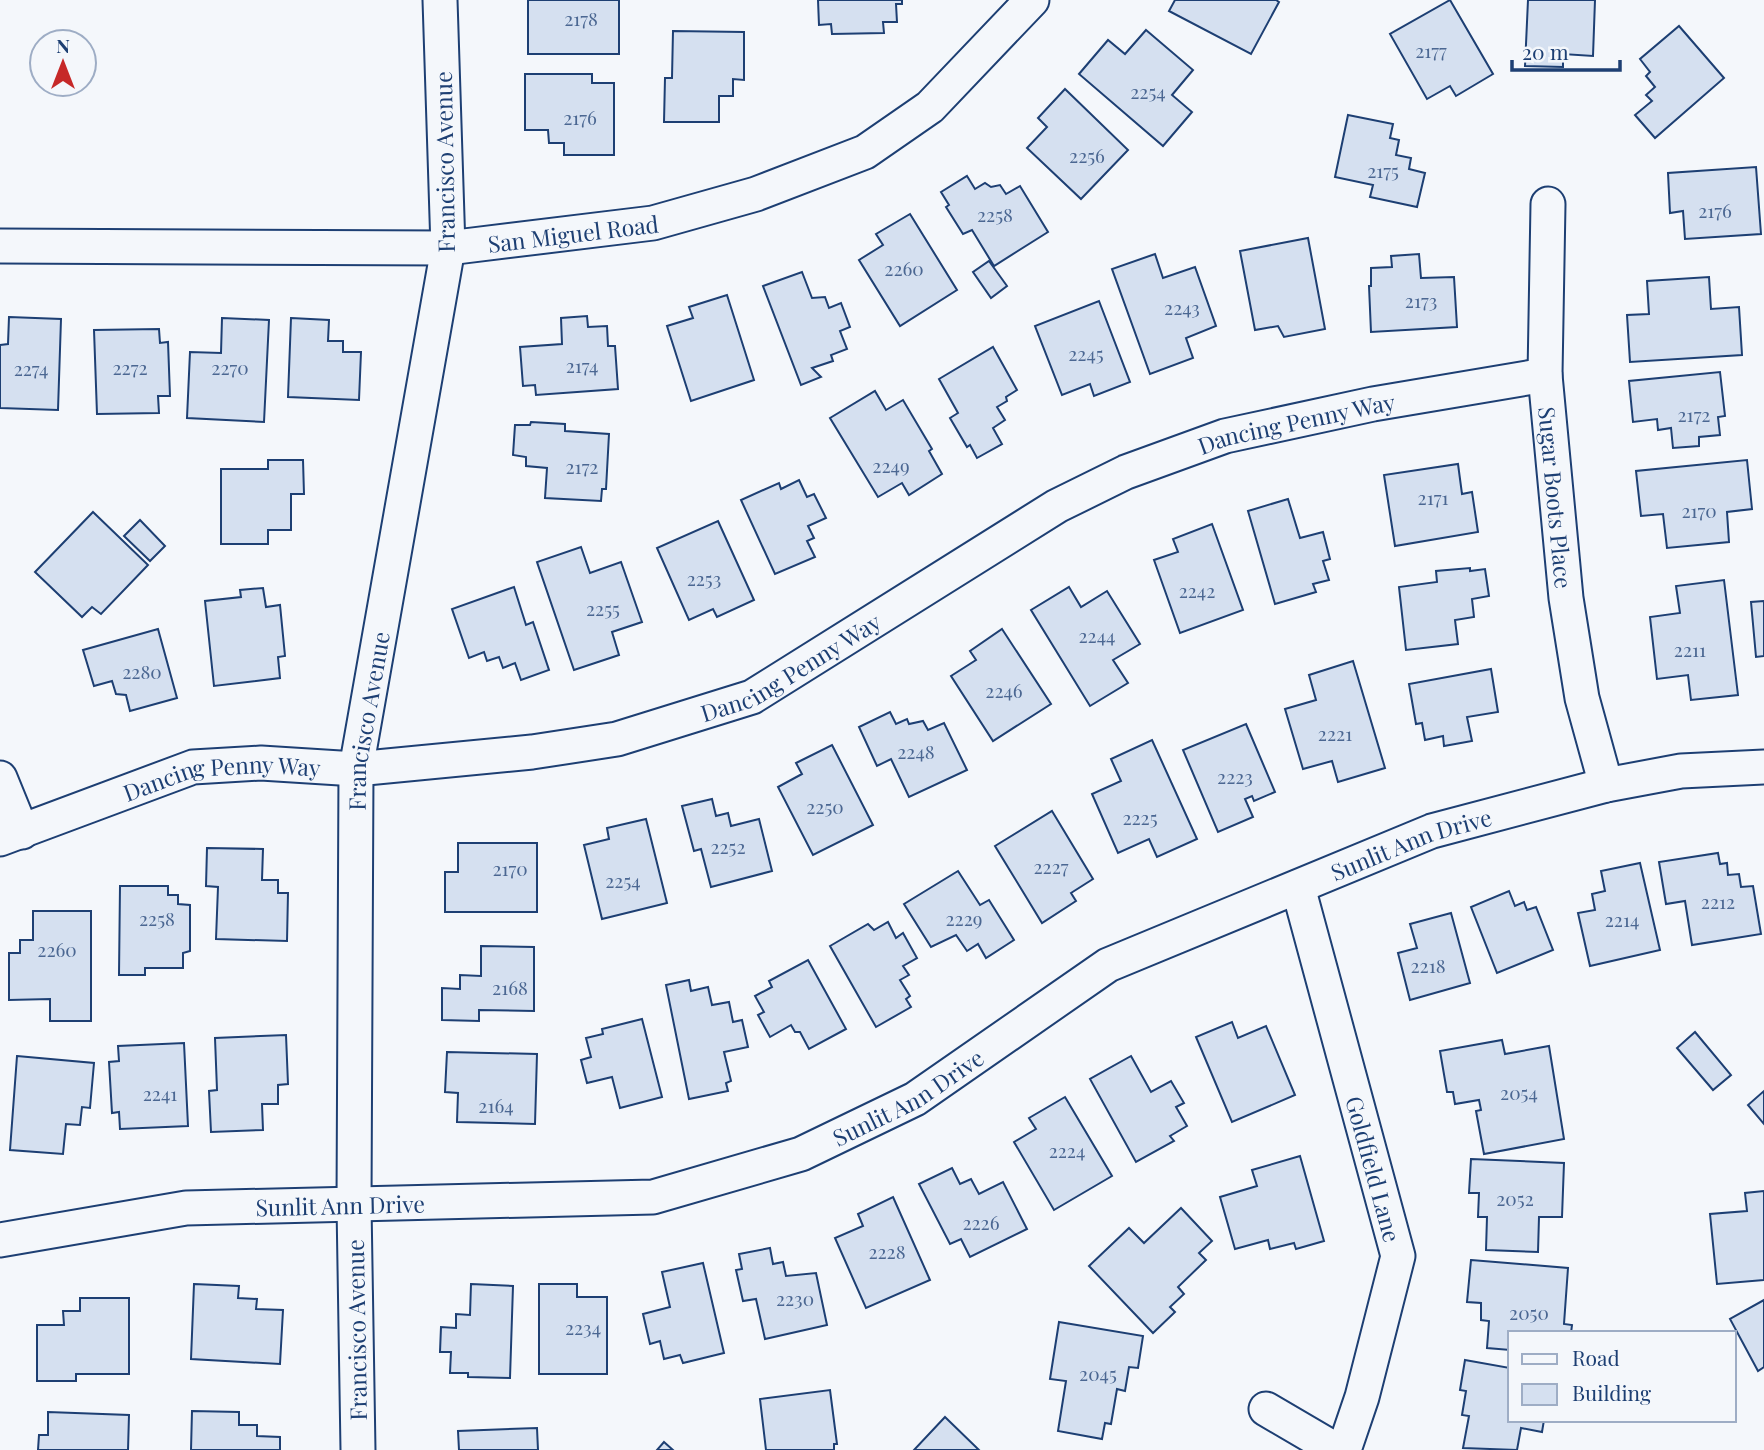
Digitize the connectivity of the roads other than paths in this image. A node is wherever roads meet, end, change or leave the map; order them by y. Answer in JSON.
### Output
{"nodes":[{"id":1,"x":440,"y":0,"type":"edge"},
{"id":2,"x":1032,"y":0,"type":"edge"},
{"id":3,"x":1548,"y":204,"type":"dead end"},
{"id":4,"x":0,"y":246,"type":"edge"},
{"id":5,"x":449,"y":248,"type":"junction"},
{"id":6,"x":1545,"y":374,"type":"junction"},
{"id":7,"x":1764,"y":766,"type":"edge"},
{"id":8,"x":356,"y":769,"type":"junction"},
{"id":9,"x":0,"y":778,"type":"edge"},
{"id":10,"x":1606,"y":785,"type":"junction"},
{"id":11,"x":11,"y":836,"type":"edge"},
{"id":12,"x":1298,"y":887,"type":"junction"},
{"id":13,"x":354,"y":1205,"type":"junction"},
{"id":14,"x":0,"y":1240,"type":"edge"},
{"id":15,"x":1266,"y":1409,"type":"dead end"},
{"id":16,"x":358,"y":1450,"type":"edge"},
{"id":17,"x":1336,"y":1450,"type":"edge"},
{"id":18,"x":1344,"y":1450,"type":"edge"}],
"edges":[{"from":1,"to":5,"type":"street","name":"Francisco Avenue"},
{"from":2,"to":5,"type":"street","name":"San Miguel Road"},
{"from":3,"to":6,"type":"street","name":"Sugar Boots Place"},
{"from":4,"to":5,"type":"street","name":"San Miguel Road"},
{"from":5,"to":8,"type":"street","name":"Francisco Avenue"},
{"from":6,"to":8,"type":"street","name":"Dancing Penny Way"},
{"from":6,"to":10,"type":"street","name":"Sugar Boots Place"},
{"from":7,"to":10,"type":"street","name":"Sunlit Ann Drive"},
{"from":8,"to":11,"type":"street","name":"Dancing Penny Way"},
{"from":8,"to":13,"type":"street","name":"Francisco Avenue"},
{"from":9,"to":11,"type":"street"},
{"from":10,"to":12,"type":"street","name":"Sunlit Ann Drive"},
{"from":12,"to":13,"type":"street","name":"Sunlit Ann Drive"},
{"from":12,"to":18,"type":"street","name":"Goldfield Lane"},
{"from":13,"to":14,"type":"street","name":"Sunlit Ann Drive"},
{"from":13,"to":16,"type":"street","name":"Francisco Avenue"},
{"from":15,"to":17,"type":"street"}]}
